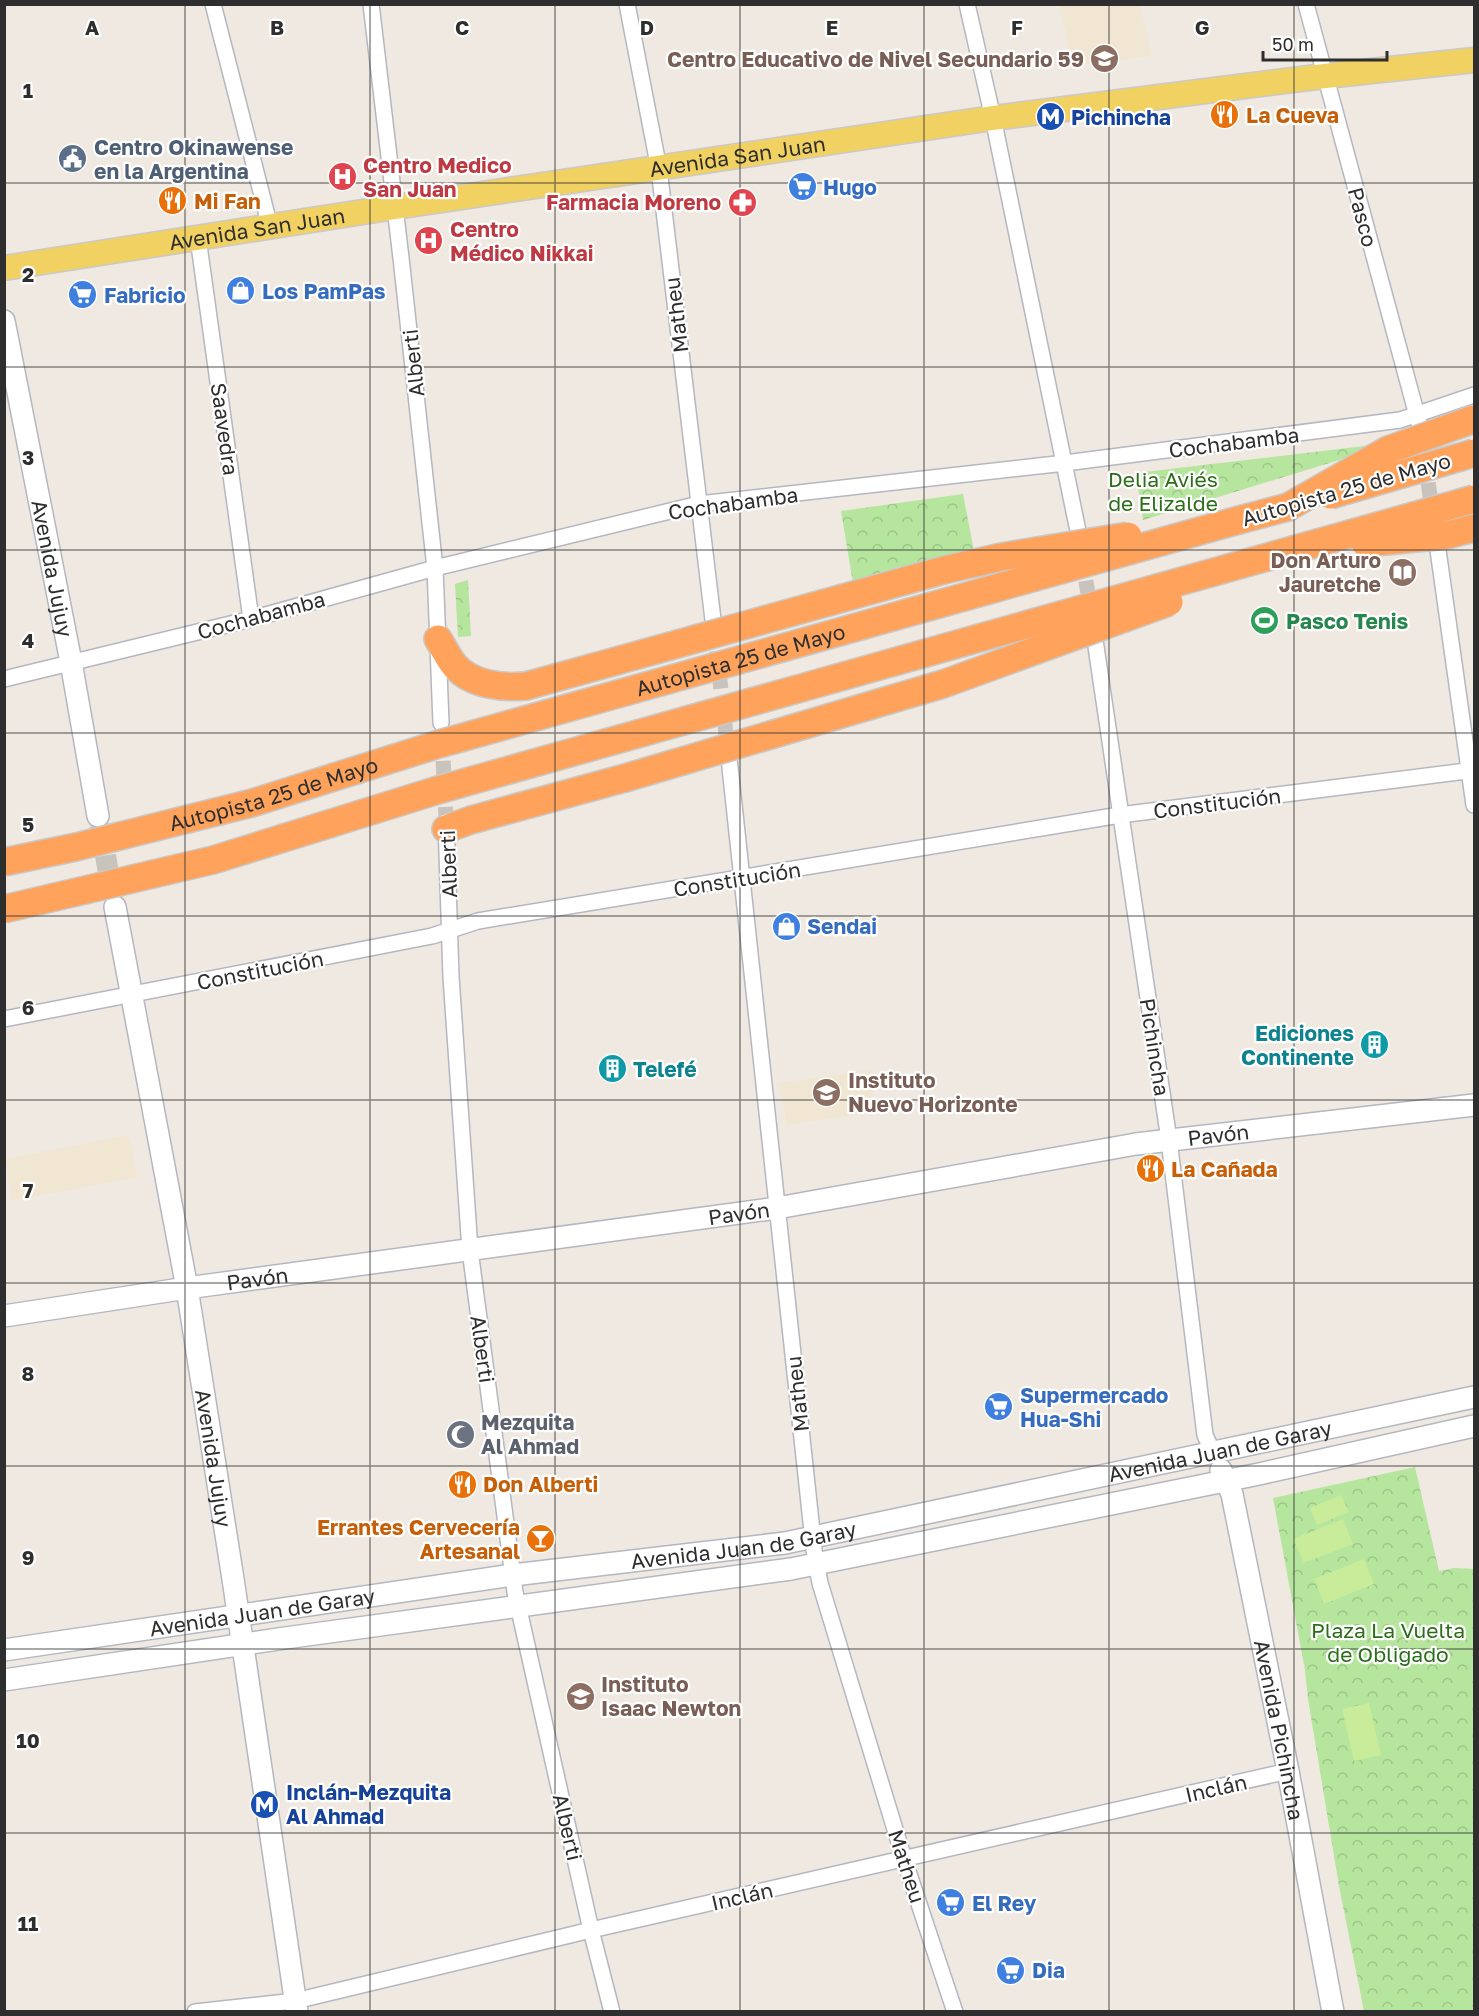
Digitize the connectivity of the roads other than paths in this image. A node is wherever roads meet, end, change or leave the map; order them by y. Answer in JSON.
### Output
{"nodes":[{"id":1,"x":213,"y":4,"type":"edge"},
{"id":2,"x":371,"y":4,"type":"edge"},
{"id":3,"x":627,"y":4,"type":"edge"},
{"id":4,"x":967,"y":4,"type":"edge"},
{"id":5,"x":1306,"y":4,"type":"edge"},
{"id":6,"x":1474,"y":60,"type":"edge"},
{"id":7,"x":1325,"y":76,"type":"junction"},
{"id":8,"x":993,"y":118,"type":"junction"},
{"id":9,"x":658,"y":169,"type":"junction"},
{"id":10,"x":395,"y":207,"type":"junction"},
{"id":11,"x":270,"y":227,"type":"junction"},
{"id":12,"x":198,"y":238,"type":"junction"},
{"id":13,"x":4,"y":268,"type":"edge"},
{"id":14,"x":4,"y":321,"type":"edge"},
{"id":15,"x":1474,"y":395,"type":"edge"},
{"id":16,"x":1474,"y":419,"type":"edge"},
{"id":17,"x":1419,"y":421,"type":"junction"},
{"id":18,"x":1474,"y":453,"type":"edge"},
{"id":19,"x":1065,"y":463,"type":"junction"},
{"id":20,"x":1474,"y":499,"type":"edge"},
{"id":21,"x":699,"y":504,"type":"junction"},
{"id":22,"x":1288,"y":507,"type":"junction"},
{"id":23,"x":1239,"y":520,"type":"junction"},
{"id":24,"x":1474,"y":528,"type":"edge"},
{"id":25,"x":1078,"y":531,"type":"dead end"},
{"id":26,"x":1437,"y":543,"type":"dead end"},
{"id":27,"x":1301,"y":549,"type":"junction"},
{"id":28,"x":1253,"y":562,"type":"junction"},
{"id":29,"x":435,"y":568,"type":"junction"},
{"id":30,"x":251,"y":620,"type":"junction"},
{"id":31,"x":714,"y":627,"type":"tunnel mouth"},
{"id":32,"x":438,"y":639,"type":"junction"},
{"id":33,"x":1095,"y":640,"type":"dead end"},
{"id":34,"x":71,"y":662,"type":"junction"},
{"id":35,"x":4,"y":679,"type":"edge"},
{"id":36,"x":441,"y":723,"type":"tunnel mouth"},
{"id":37,"x":729,"y":758,"type":"tunnel mouth"},
{"id":38,"x":1472,"y":770,"type":"edge"},
{"id":39,"x":1474,"y":805,"type":"edge"},
{"id":40,"x":1120,"y":815,"type":"junction"},
{"id":41,"x":98,"y":816,"type":"tunnel mouth"},
{"id":42,"x":446,"y":824,"type":"joint"},
{"id":43,"x":4,"y":862,"type":"edge"},
{"id":44,"x":740,"y":878,"type":"junction"},
{"id":45,"x":115,"y":906,"type":"tunnel mouth"},
{"id":46,"x":4,"y":909,"type":"edge"},
{"id":47,"x":450,"y":930,"type":"junction"},
{"id":48,"x":132,"y":994,"type":"junction"},
{"id":49,"x":4,"y":1019,"type":"edge"},
{"id":50,"x":1474,"y":1105,"type":"edge"},
{"id":51,"x":1169,"y":1140,"type":"junction"},
{"id":52,"x":777,"y":1208,"type":"junction"},
{"id":53,"x":470,"y":1250,"type":"junction"},
{"id":54,"x":187,"y":1288,"type":"junction"},
{"id":55,"x":4,"y":1316,"type":"edge"},
{"id":56,"x":1474,"y":1397,"type":"edge"},
{"id":57,"x":1474,"y":1426,"type":"edge"},
{"id":58,"x":1213,"y":1453,"type":"junction"},
{"id":59,"x":1227,"y":1481,"type":"junction"},
{"id":60,"x":812,"y":1537,"type":"junction"},
{"id":61,"x":816,"y":1564,"type":"junction"},
{"id":62,"x":513,"y":1575,"type":"junction"},
{"id":63,"x":518,"y":1606,"type":"junction"},
{"id":64,"x":238,"y":1615,"type":"junction"},
{"id":65,"x":242,"y":1644,"type":"junction"},
{"id":66,"x":4,"y":1650,"type":"edge"},
{"id":67,"x":4,"y":1680,"type":"edge"},
{"id":68,"x":1288,"y":1772,"type":"junction"},
{"id":69,"x":904,"y":1859,"type":"junction"},
{"id":70,"x":591,"y":1930,"type":"junction"},
{"id":71,"x":296,"y":2006,"type":"edge"},
{"id":72,"x":195,"y":2012,"type":"edge"},
{"id":73,"x":612,"y":2012,"type":"edge"},
{"id":74,"x":955,"y":2012,"type":"edge"},
{"id":75,"x":1333,"y":2012,"type":"edge"}],
"edges":[{"from":1,"to":11,"type":"street"},
{"from":2,"to":10,"type":"street","name":"Alberti"},
{"from":3,"to":9,"type":"street","name":"Matheu"},
{"from":4,"to":8,"type":"street"},
{"from":5,"to":7,"type":"street","name":"Pasco"},
{"from":6,"to":7,"type":"main road","name":"Avenida San Juan"},
{"from":7,"to":8,"type":"main road","name":"Avenida San Juan"},
{"from":7,"to":17,"type":"street","name":"Pasco"},
{"from":8,"to":9,"type":"main road","name":"Avenida San Juan"},
{"from":8,"to":19,"type":"street"},
{"from":9,"to":10,"type":"main road","name":"Avenida San Juan"},
{"from":9,"to":21,"type":"street","name":"Matheu"},
{"from":10,"to":11,"type":"main road","name":"Avenida San Juan"},
{"from":10,"to":29,"type":"street","name":"Alberti"},
{"from":11,"to":12,"type":"main road","name":"Avenida San Juan"},
{"from":12,"to":13,"type":"main road","name":"Avenida San Juan"},
{"from":12,"to":30,"type":"street","name":"Saavedra"},
{"from":14,"to":34,"type":"main road","name":"Avenida Jujuy"},
{"from":15,"to":17,"type":"street","name":"Cochabamba"},
{"from":16,"to":22,"type":"highway","bridge":true},
{"from":17,"to":19,"type":"street","name":"Cochabamba"},
{"from":18,"to":22,"type":"highway","name":"Autopista 25 de Mayo","bridge":true},
{"from":19,"to":21,"type":"street","name":"Cochabamba"},
{"from":19,"to":25,"type":"street"},
{"from":20,"to":27,"type":"highway","name":"Autopista 25 de Mayo","bridge":true},
{"from":21,"to":29,"type":"street","name":"Cochabamba"},
{"from":21,"to":31,"type":"street","name":"Matheu"},
{"from":22,"to":23,"type":"highway","name":"Autopista 25 de Mayo"},
{"from":23,"to":32,"type":"highway","bridge":true},
{"from":23,"to":43,"type":"highway","name":"Autopista 25 de Mayo","bridge":true},
{"from":24,"to":27,"type":"highway","bridge":true},
{"from":26,"to":38,"type":"street"},
{"from":27,"to":28,"type":"highway","name":"Autopista 25 de Mayo","bridge":true},
{"from":28,"to":42,"type":"highway","bridge":true},
{"from":28,"to":46,"type":"highway","name":"Autopista 25 de Mayo","bridge":true},
{"from":29,"to":30,"type":"street","name":"Cochabamba"},
{"from":29,"to":32,"type":"street","name":"Alberti"},
{"from":30,"to":34,"type":"street","name":"Cochabamba"},
{"from":32,"to":36,"type":"street","name":"Alberti"},
{"from":33,"to":40,"type":"street","name":"Pichincha"},
{"from":34,"to":35,"type":"street","name":"Cochabamba"},
{"from":34,"to":41,"type":"main road","name":"Avenida Jujuy"},
{"from":37,"to":44,"type":"street","name":"Matheu"},
{"from":38,"to":39,"type":"street"},
{"from":38,"to":40,"type":"street","name":"Constitución"},
{"from":40,"to":44,"type":"street","name":"Constitución"},
{"from":40,"to":51,"type":"street","name":"Pichincha"},
{"from":42,"to":47,"type":"street","name":"Alberti"},
{"from":44,"to":47,"type":"street","name":"Constitución"},
{"from":44,"to":52,"type":"street","name":"Matheu"},
{"from":45,"to":48,"type":"main road","name":"Avenida Jujuy"},
{"from":47,"to":48,"type":"street","name":"Constitución"},
{"from":47,"to":53,"type":"street","name":"Alberti"},
{"from":48,"to":49,"type":"street","name":"Constitución"},
{"from":48,"to":54,"type":"main road","name":"Avenida Jujuy"},
{"from":50,"to":51,"type":"main road","name":"Pavón"},
{"from":51,"to":52,"type":"main road","name":"Pavón"},
{"from":51,"to":58,"type":"street","name":"Pichincha"},
{"from":52,"to":53,"type":"main road","name":"Pavón"},
{"from":52,"to":60,"type":"street","name":"Matheu"},
{"from":53,"to":54,"type":"main road","name":"Pavón"},
{"from":53,"to":62,"type":"street","name":"Alberti"},
{"from":54,"to":55,"type":"main road","name":"Pavón"},
{"from":54,"to":64,"type":"main road","name":"Avenida Jujuy"},
{"from":56,"to":58,"type":"main road","name":"Avenida Juan de Garay"},
{"from":57,"to":59,"type":"main road","name":"Avenida Juan de Garay"},
{"from":58,"to":59,"type":"main road","name":"Avenida Pichincha"},
{"from":58,"to":60,"type":"main road","name":"Avenida Juan de Garay"},
{"from":59,"to":61,"type":"main road","name":"Avenida Juan de Garay"},
{"from":59,"to":68,"type":"main road","name":"Avenida Pichincha"},
{"from":60,"to":61,"type":"street","name":"Matheu"},
{"from":60,"to":62,"type":"main road","name":"Avenida Juan de Garay"},
{"from":61,"to":63,"type":"main road","name":"Avenida Juan de Garay"},
{"from":61,"to":69,"type":"street","name":"Matheu"},
{"from":62,"to":63,"type":"street","name":"Alberti"},
{"from":62,"to":64,"type":"main road","name":"Avenida Juan de Garay"},
{"from":63,"to":65,"type":"main road","name":"Avenida Juan de Garay"},
{"from":63,"to":70,"type":"street","name":"Alberti"},
{"from":64,"to":65,"type":"main road","name":"Avenida Jujuy"},
{"from":64,"to":66,"type":"main road","name":"Avenida Juan de Garay"},
{"from":65,"to":67,"type":"main road","name":"Avenida Juan de Garay"},
{"from":65,"to":71,"type":"main road","name":"Avenida Jujuy"},
{"from":68,"to":69,"type":"street","name":"Inclán"},
{"from":68,"to":75,"type":"main road","name":"Avenida Pichincha"},
{"from":69,"to":70,"type":"street","name":"Inclán"},
{"from":69,"to":74,"type":"street","name":"Matheu"},
{"from":70,"to":71,"type":"street","name":"Inclán"},
{"from":70,"to":73,"type":"street","name":"Alberti"},
{"from":71,"to":72,"type":"street","name":"Inclán"}]}
